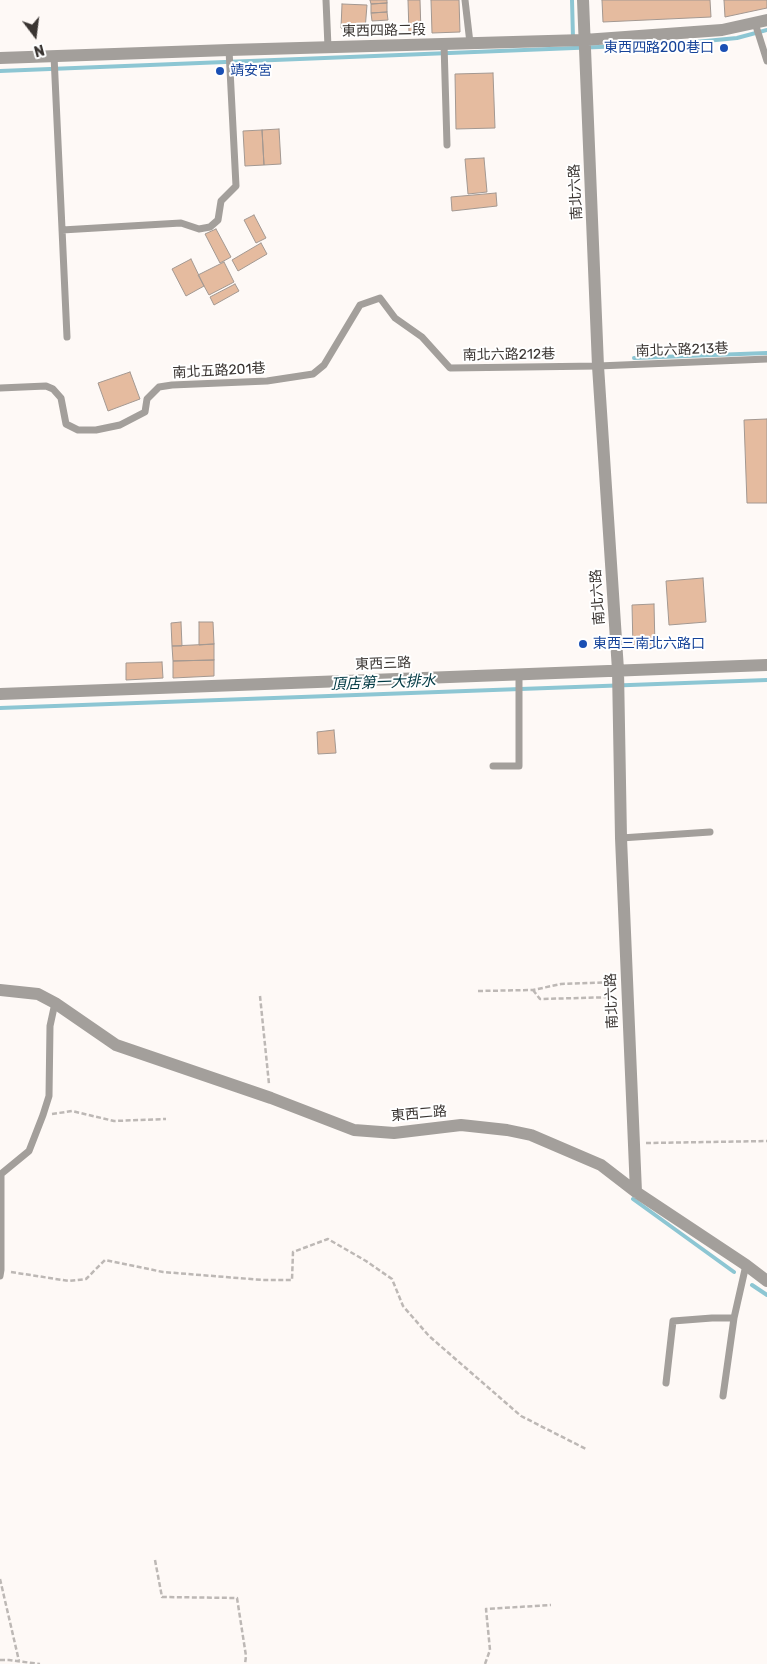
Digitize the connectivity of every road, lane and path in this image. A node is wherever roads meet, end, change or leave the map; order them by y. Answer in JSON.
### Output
{"nodes":[{"id":1,"x":326,"y":0,"type":"edge"},
{"id":2,"x":465,"y":0,"type":"edge"},
{"id":3,"x":583,"y":0,"type":"edge"},
{"id":4,"x":761,"y":21,"type":"edge"},
{"id":5,"x":584,"y":40,"type":"junction"},
{"id":6,"x":470,"y":43,"type":"junction"},
{"id":7,"x":444,"y":44,"type":"junction"},
{"id":8,"x":328,"y":47,"type":"junction"},
{"id":9,"x":229,"y":50,"type":"junction"},
{"id":10,"x":54,"y":56,"type":"junction"},
{"id":11,"x":0,"y":58,"type":"edge"},
{"id":12,"x":767,"y":61,"type":"edge"},
{"id":13,"x":447,"y":145,"type":"dead end"},
{"id":14,"x":62,"y":230,"type":"junction"},
{"id":15,"x":360,"y":306,"type":"joint"},
{"id":16,"x":67,"y":337,"type":"dead end"},
{"id":17,"x":767,"y":359,"type":"edge"},
{"id":18,"x":598,"y":366,"type":"junction"},
{"id":19,"x":0,"y":388,"type":"edge"},
{"id":20,"x":767,"y":665,"type":"edge"},
{"id":21,"x":618,"y":670,"type":"junction"},
{"id":22,"x":519,"y":673,"type":"junction"},
{"id":23,"x":0,"y":694,"type":"edge"},
{"id":24,"x":493,"y":766,"type":"dead end"},
{"id":25,"x":710,"y":832,"type":"dead end"},
{"id":26,"x":621,"y":838,"type":"junction"},
{"id":27,"x":626,"y":981,"type":"junction"},
{"id":28,"x":0,"y":990,"type":"edge"},
{"id":29,"x":533,"y":990,"type":"junction"},
{"id":30,"x":478,"y":991,"type":"dead end"},
{"id":31,"x":260,"y":996,"type":"dead end"},
{"id":32,"x":627,"y":996,"type":"junction"},
{"id":33,"x":55,"y":1003,"type":"junction"},
{"id":34,"x":271,"y":1098,"type":"junction"},
{"id":35,"x":43,"y":1115,"type":"junction"},
{"id":36,"x":166,"y":1119,"type":"dead end"},
{"id":37,"x":767,"y":1141,"type":"edge"},
{"id":38,"x":634,"y":1144,"type":"junction"},
{"id":39,"x":1,"y":1174,"type":"edge"},
{"id":40,"x":636,"y":1192,"type":"junction"},
{"id":41,"x":746,"y":1265,"type":"junction"},
{"id":42,"x":1,"y":1273,"type":"edge"},
{"id":43,"x":767,"y":1281,"type":"edge"},
{"id":44,"x":734,"y":1318,"type":"junction"},
{"id":45,"x":666,"y":1383,"type":"dead end"},
{"id":46,"x":722,"y":1396,"type":"dead end"},
{"id":47,"x":586,"y":1449,"type":"dead end"},
{"id":48,"x":155,"y":1560,"type":"dead end"},
{"id":49,"x":0,"y":1579,"type":"edge"},
{"id":50,"x":551,"y":1605,"type":"dead end"},
{"id":51,"x":0,"y":1660,"type":"edge"},
{"id":52,"x":19,"y":1661,"type":"junction"},
{"id":53,"x":40,"y":1664,"type":"edge"},
{"id":54,"x":245,"y":1664,"type":"edge"},
{"id":55,"x":485,"y":1664,"type":"edge"}],
"edges":[{"from":1,"to":8,"type":"lane"},
{"from":2,"to":6,"type":"lane"},
{"from":3,"to":5,"type":"street","name":"南北六路"},
{"from":4,"to":5,"type":"street","name":"東西四路二段"},
{"from":4,"to":12,"type":"lane"},
{"from":5,"to":6,"type":"street","name":"東西四路二段"},
{"from":5,"to":18,"type":"street","name":"南北六路"},
{"from":6,"to":7,"type":"street","name":"東西四路二段"},
{"from":7,"to":8,"type":"street","name":"東西四路二段"},
{"from":7,"to":13,"type":"lane"},
{"from":8,"to":9,"type":"street","name":"東西四路二段"},
{"from":9,"to":10,"type":"street","name":"東西四路二段"},
{"from":9,"to":14,"type":"lane"},
{"from":10,"to":11,"type":"street","name":"東西四路二段"},
{"from":10,"to":14,"type":"lane"},
{"from":14,"to":16,"type":"lane"},
{"from":15,"to":18,"type":"lane","name":"南北六路212巷"},
{"from":15,"to":19,"type":"lane","name":"南北五路201巷"},
{"from":17,"to":18,"type":"lane","name":"南北六路213巷"},
{"from":18,"to":21,"type":"street","name":"南北六路"},
{"from":20,"to":21,"type":"street","name":"東西三路"},
{"from":21,"to":22,"type":"street","name":"東西三路"},
{"from":21,"to":26,"type":"street","name":"南北六路"},
{"from":22,"to":23,"type":"street","name":"東西三路"},
{"from":22,"to":24,"type":"lane"},
{"from":25,"to":26,"type":"lane"},
{"from":26,"to":27,"type":"street","name":"南北六路"},
{"from":27,"to":29,"type":"path"},
{"from":27,"to":32,"type":"street","name":"南北六路"},
{"from":28,"to":33,"type":"street","name":"東西二路"},
{"from":29,"to":30,"type":"path"},
{"from":29,"to":32,"type":"path"},
{"from":31,"to":34,"type":"path"},
{"from":32,"to":38,"type":"street","name":"南北六路"},
{"from":33,"to":34,"type":"street","name":"東西二路"},
{"from":33,"to":35,"type":"lane"},
{"from":34,"to":40,"type":"street","name":"東西二路"},
{"from":35,"to":36,"type":"path"},
{"from":35,"to":39,"type":"lane"},
{"from":37,"to":38,"type":"path"},
{"from":38,"to":40,"type":"street","name":"南北六路"},
{"from":39,"to":42,"type":"lane"},
{"from":40,"to":41,"type":"street","name":"東西二路"},
{"from":41,"to":43,"type":"street","name":"東西二路"},
{"from":41,"to":44,"type":"lane"},
{"from":42,"to":47,"type":"path"},
{"from":44,"to":45,"type":"lane"},
{"from":44,"to":46,"type":"lane"},
{"from":48,"to":54,"type":"path"},
{"from":49,"to":52,"type":"path"},
{"from":50,"to":55,"type":"path"},
{"from":51,"to":52,"type":"path"},
{"from":52,"to":53,"type":"path"}]}
